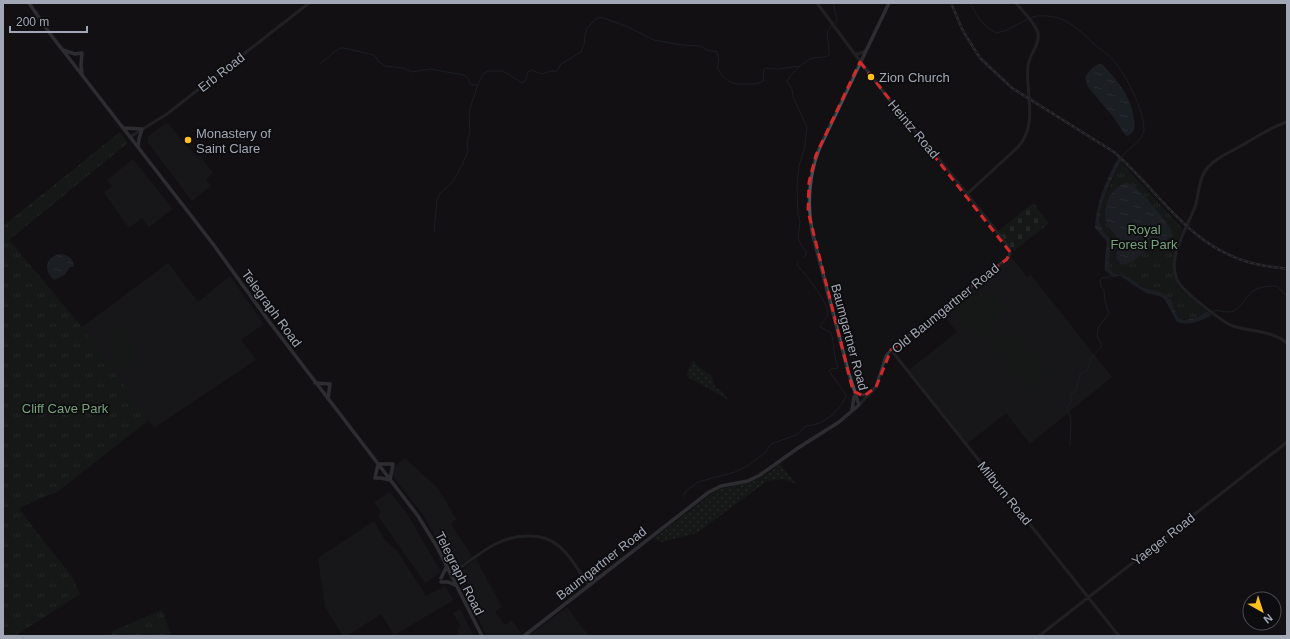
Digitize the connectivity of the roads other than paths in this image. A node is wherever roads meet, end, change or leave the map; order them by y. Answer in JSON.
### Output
{"nodes":[{"id":1,"x":29,"y":3,"type":"edge"},
{"id":2,"x":309,"y":3,"type":"edge"},
{"id":3,"x":817,"y":3,"type":"edge"},
{"id":4,"x":888,"y":3,"type":"edge"},
{"id":5,"x":1016,"y":3,"type":"edge"},
{"id":6,"x":62,"y":50,"type":"junction"},
{"id":7,"x":865,"y":51,"type":"junction"},
{"id":8,"x":854,"y":54,"type":"junction"},
{"id":9,"x":860,"y":62,"type":"junction"},
{"id":10,"x":82,"y":75,"type":"junction"},
{"id":11,"x":1287,"y":122,"type":"edge"},
{"id":12,"x":123,"y":128,"type":"junction"},
{"id":13,"x":142,"y":129,"type":"junction"},
{"id":14,"x":130,"y":137,"type":"junction"},
{"id":15,"x":138,"y":147,"type":"junction"},
{"id":16,"x":967,"y":194,"type":"junction"},
{"id":17,"x":1010,"y":254,"type":"joint"},
{"id":18,"x":1287,"y":343,"type":"edge"},
{"id":19,"x":891,"y":350,"type":"junction"},
{"id":20,"x":316,"y":383,"type":"junction"},
{"id":21,"x":854,"y":393,"type":"junction"},
{"id":22,"x":869,"y":395,"type":"junction"},
{"id":23,"x":328,"y":400,"type":"junction"},
{"id":24,"x":858,"y":405,"type":"junction"},
{"id":25,"x":851,"y":411,"type":"junction"},
{"id":26,"x":1287,"y":442,"type":"edge"},
{"id":27,"x":378,"y":464,"type":"junction"},
{"id":28,"x":390,"y":480,"type":"junction"},
{"id":29,"x":447,"y":566,"type":"junction"},
{"id":30,"x":451,"y":574,"type":"junction"},
{"id":31,"x":582,"y":576,"type":"junction"},
{"id":32,"x":601,"y":576,"type":"junction"},
{"id":33,"x":457,"y":586,"type":"junction"},
{"id":34,"x":589,"y":586,"type":"junction"},
{"id":35,"x":1089,"y":597,"type":"junction"},
{"id":36,"x":482,"y":636,"type":"edge"},
{"id":37,"x":524,"y":636,"type":"edge"},
{"id":38,"x":1039,"y":636,"type":"edge"},
{"id":39,"x":1119,"y":636,"type":"edge"}],
"edges":[{"from":1,"to":6,"type":"main road","name":"Telegraph Road"},
{"from":2,"to":13,"type":"street","name":"Erb Road"},
{"from":3,"to":8,"type":"street","name":"Heintz Road"},
{"from":4,"to":7,"type":"main road","name":"Baumgartner Road"},
{"from":5,"to":16,"type":"street"},
{"from":6,"to":10,"type":"main road","name":"Telegraph Road"},
{"from":6,"to":10,"type":"main road"},
{"from":7,"to":8,"type":"street"},
{"from":7,"to":9,"type":"main road","name":"Baumgartner Road"},
{"from":8,"to":9,"type":"street","name":"Heintz Road"},
{"from":9,"to":16,"type":"street","name":"Heintz Road"},
{"from":9,"to":21,"type":"main road","name":"Baumgartner Road"},
{"from":10,"to":12,"type":"main road","name":"Telegraph Road"},
{"from":11,"to":18,"type":"street"},
{"from":12,"to":13,"type":"main road"},
{"from":12,"to":14,"type":"main road","name":"Telegraph Road"},
{"from":13,"to":14,"type":"street","name":"Erb Road"},
{"from":13,"to":15,"type":"main road"},
{"from":14,"to":15,"type":"main road","name":"Telegraph Road"},
{"from":15,"to":20,"type":"main road","name":"Telegraph Road"},
{"from":16,"to":17,"type":"street","name":"Heintz Road"},
{"from":17,"to":19,"type":"street","name":"Old Baumgartner Road"},
{"from":19,"to":22,"type":"street","name":"Old Baumgartner Road"},
{"from":19,"to":35,"type":"street","name":"Milburn Road"},
{"from":20,"to":23,"type":"main road","name":"Telegraph Road"},
{"from":20,"to":23,"type":"main road"},
{"from":21,"to":22,"type":"street"},
{"from":21,"to":24,"type":"main road","name":"Baumgartner Road"},
{"from":21,"to":25,"type":"main road"},
{"from":22,"to":24,"type":"street","name":"Old Baumgartner Road"},
{"from":23,"to":27,"type":"main road","name":"Telegraph Road"},
{"from":24,"to":25,"type":"main road","name":"Baumgartner Road"},
{"from":25,"to":32,"type":"main road","name":"Baumgartner Road"},
{"from":26,"to":35,"type":"street","name":"Yaeger Road"},
{"from":27,"to":28,"type":"main road","name":"Telegraph Road"},
{"from":27,"to":28,"type":"main road"},
{"from":27,"to":28,"type":"main road"},
{"from":28,"to":29,"type":"main road","name":"Telegraph Road"},
{"from":29,"to":30,"type":"main road","name":"Telegraph Road"},
{"from":29,"to":33,"type":"main road"},
{"from":30,"to":31,"type":"street"},
{"from":30,"to":33,"type":"main road","name":"Telegraph Road"},
{"from":31,"to":32,"type":"street"},
{"from":31,"to":34,"type":"street"},
{"from":32,"to":34,"type":"main road","name":"Baumgartner Road"},
{"from":33,"to":36,"type":"main road","name":"Telegraph Road"},
{"from":34,"to":37,"type":"main road","name":"Baumgartner Road"},
{"from":35,"to":38,"type":"street","name":"Yaeger Road"},
{"from":35,"to":39,"type":"street","name":"Milburn Road"}]}
